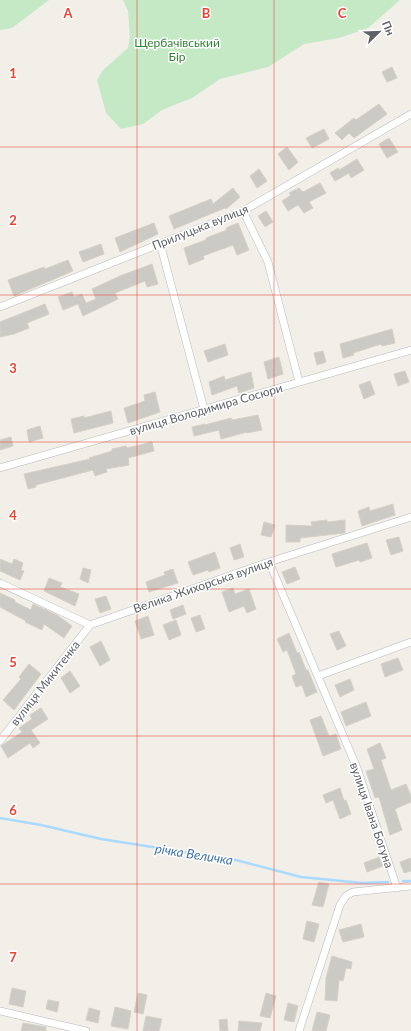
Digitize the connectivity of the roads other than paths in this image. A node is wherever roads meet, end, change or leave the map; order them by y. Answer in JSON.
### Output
{"nodes":[{"id":1,"x":411,"y":114,"type":"edge"},
{"id":2,"x":243,"y":211,"type":"junction"},
{"id":3,"x":160,"y":243,"type":"junction"},
{"id":4,"x":0,"y":307,"type":"edge"},
{"id":5,"x":411,"y":350,"type":"edge"},
{"id":6,"x":299,"y":382,"type":"junction"},
{"id":7,"x":204,"y":409,"type":"junction"},
{"id":8,"x":0,"y":468,"type":"edge"},
{"id":9,"x":411,"y":517,"type":"edge"},
{"id":10,"x":269,"y":562,"type":"junction"},
{"id":11,"x":0,"y":583,"type":"edge"},
{"id":12,"x":90,"y":624,"type":"junction"},
{"id":13,"x":411,"y":642,"type":"edge"},
{"id":14,"x":318,"y":676,"type":"junction"},
{"id":15,"x":0,"y":740,"type":"edge"},
{"id":16,"x":411,"y":886,"type":"edge"},
{"id":17,"x":397,"y":888,"type":"junction"},
{"id":18,"x":0,"y":1011,"type":"edge"},
{"id":19,"x":86,"y":1031,"type":"edge"},
{"id":20,"x":299,"y":1031,"type":"edge"}],
"edges":[{"from":1,"to":2,"type":"street","name":"Прилуцька вулиця"},
{"from":2,"to":3,"type":"street","name":"Прилуцька вулиця"},
{"from":2,"to":6,"type":"street"},
{"from":3,"to":4,"type":"street","name":"Прилуцька вулиця"},
{"from":3,"to":7,"type":"street"},
{"from":5,"to":6,"type":"street","name":"вулиця Володимира Сосюри"},
{"from":6,"to":7,"type":"street","name":"вулиця Володимира Сосюри"},
{"from":7,"to":8,"type":"street","name":"вулиця Володимира Сосюри"},
{"from":9,"to":10,"type":"street","name":"Велика Жихорська вулиця"},
{"from":10,"to":12,"type":"street","name":"Велика Жихорська вулиця"},
{"from":10,"to":14,"type":"street","name":"вулиця Івана Богуна"},
{"from":11,"to":12,"type":"street"},
{"from":12,"to":15,"type":"street","name":"вулиця Микитенка"},
{"from":13,"to":14,"type":"street"},
{"from":14,"to":17,"type":"street","name":"вулиця Івана Богуна"},
{"from":16,"to":17,"type":"street"},
{"from":17,"to":20,"type":"street"},
{"from":18,"to":19,"type":"street"}]}
